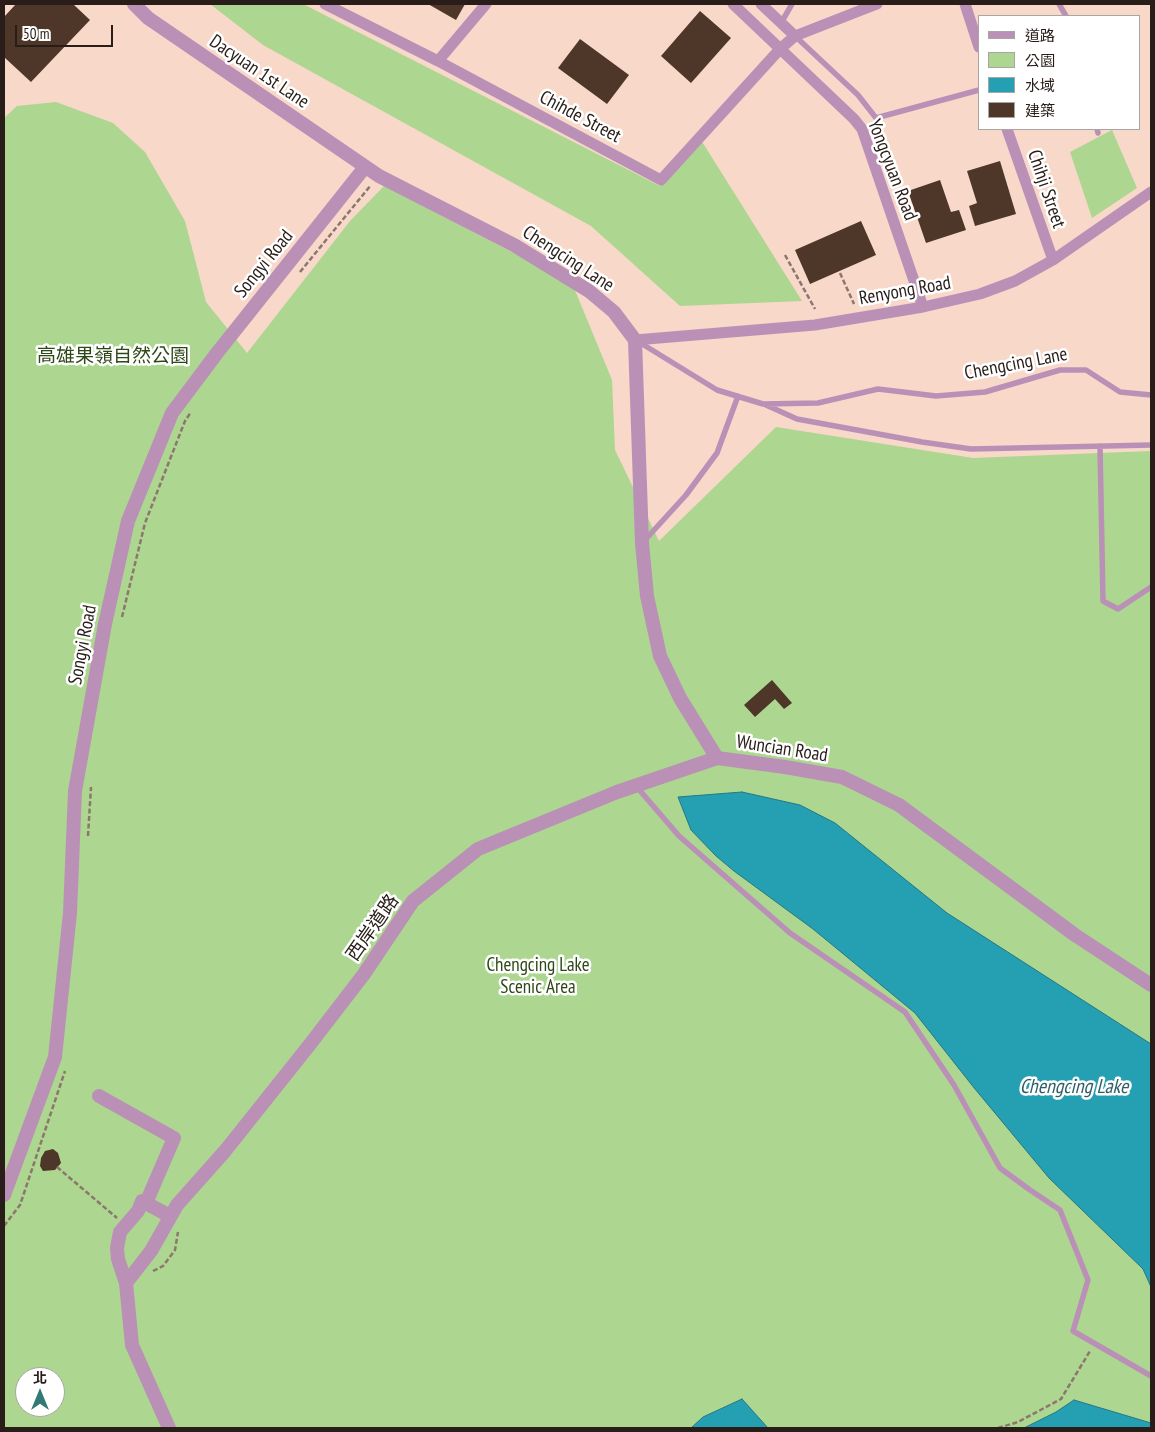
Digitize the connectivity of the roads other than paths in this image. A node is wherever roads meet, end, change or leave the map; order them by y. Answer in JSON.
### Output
{"nodes":[{"id":1,"x":134,"y":4,"type":"edge"},
{"id":2,"x":326,"y":4,"type":"edge"},
{"id":3,"x":486,"y":4,"type":"edge"},
{"id":4,"x":733,"y":4,"type":"edge"},
{"id":5,"x":760,"y":4,"type":"edge"},
{"id":6,"x":792,"y":4,"type":"edge"},
{"id":7,"x":877,"y":4,"type":"edge"},
{"id":8,"x":965,"y":4,"type":"edge"},
{"id":9,"x":1059,"y":4,"type":"edge"},
{"id":10,"x":1065,"y":15,"type":"edge"},
{"id":11,"x":781,"y":23,"type":"junction"},
{"id":12,"x":795,"y":36,"type":"junction"},
{"id":13,"x":978,"y":44,"type":"edge"},
{"id":14,"x":780,"y":49,"type":"junction"},
{"id":15,"x":438,"y":61,"type":"junction"},
{"id":16,"x":978,"y":90,"type":"edge"},
{"id":17,"x":1007,"y":130,"type":"edge"},
{"id":18,"x":365,"y":167,"type":"junction"},
{"id":19,"x":1151,"y":192,"type":"edge"},
{"id":20,"x":1053,"y":260,"type":"junction"},
{"id":21,"x":924,"y":307,"type":"junction"},
{"id":22,"x":636,"y":340,"type":"junction"},
{"id":23,"x":1151,"y":395,"type":"edge"},
{"id":24,"x":738,"y":396,"type":"junction"},
{"id":25,"x":763,"y":404,"type":"junction"},
{"id":26,"x":1151,"y":445,"type":"edge"},
{"id":27,"x":1100,"y":446,"type":"junction"},
{"id":28,"x":642,"y":543,"type":"junction"},
{"id":29,"x":1151,"y":587,"type":"edge"},
{"id":30,"x":717,"y":758,"type":"junction"},
{"id":31,"x":636,"y":786,"type":"junction"},
{"id":32,"x":1151,"y":985,"type":"edge"},
{"id":33,"x":99,"y":1096,"type":"dead end"},
{"id":34,"x":4,"y":1195,"type":"edge"},
{"id":35,"x":146,"y":1203,"type":"junction"},
{"id":36,"x":170,"y":1216,"type":"junction"},
{"id":37,"x":126,"y":1283,"type":"junction"},
{"id":38,"x":1151,"y":1376,"type":"edge"},
{"id":39,"x":169,"y":1428,"type":"edge"}],
"edges":[{"from":1,"to":18,"type":"street","name":"Dacyuan 1st Lane"},
{"from":2,"to":15,"type":"street","name":"Chihde Street"},
{"from":3,"to":15,"type":"street"},
{"from":4,"to":14,"type":"street","name":"Yongcyuan Road"},
{"from":5,"to":11,"type":"street"},
{"from":6,"to":11,"type":"lane"},
{"from":7,"to":12,"type":"street"},
{"from":8,"to":13,"type":"street"},
{"from":9,"to":10,"type":"lane"},
{"from":11,"to":12,"type":"street"},
{"from":12,"to":14,"type":"street"},
{"from":12,"to":16,"type":"lane"},
{"from":14,"to":15,"type":"street","name":"Chihde Street"},
{"from":14,"to":21,"type":"street","name":"Yongcyuan Road"},
{"from":17,"to":20,"type":"street","name":"Chihji Street"},
{"from":18,"to":22,"type":"street","name":"Chengcing Lane"},
{"from":18,"to":34,"type":"street","name":"Songyi Road"},
{"from":19,"to":20,"type":"street","name":"Renyong Road"},
{"from":20,"to":21,"type":"street","name":"Renyong Road"},
{"from":21,"to":22,"type":"street","name":"Renyong Road"},
{"from":22,"to":24,"type":"lane","name":"Chengcing Lane"},
{"from":22,"to":28,"type":"street","name":"Wuncian Road"},
{"from":23,"to":25,"type":"lane","name":"Chengcing Lane"},
{"from":24,"to":25,"type":"lane","name":"Chengcing Lane"},
{"from":24,"to":28,"type":"lane"},
{"from":25,"to":27,"type":"lane","name":"Chengcing Lane"},
{"from":26,"to":27,"type":"lane","name":"Chengcing Lane"},
{"from":27,"to":29,"type":"lane"},
{"from":28,"to":30,"type":"street","name":"Wuncian Road"},
{"from":30,"to":31,"type":"street","name":"西岸道路"},
{"from":30,"to":32,"type":"street","name":"Wuncian Road"},
{"from":31,"to":36,"type":"street","name":"西岸道路"},
{"from":31,"to":38,"type":"lane"},
{"from":33,"to":35,"type":"street"},
{"from":35,"to":36,"type":"street"},
{"from":35,"to":37,"type":"street"},
{"from":36,"to":37,"type":"street","name":"西岸道路"},
{"from":37,"to":39,"type":"street"}]}
